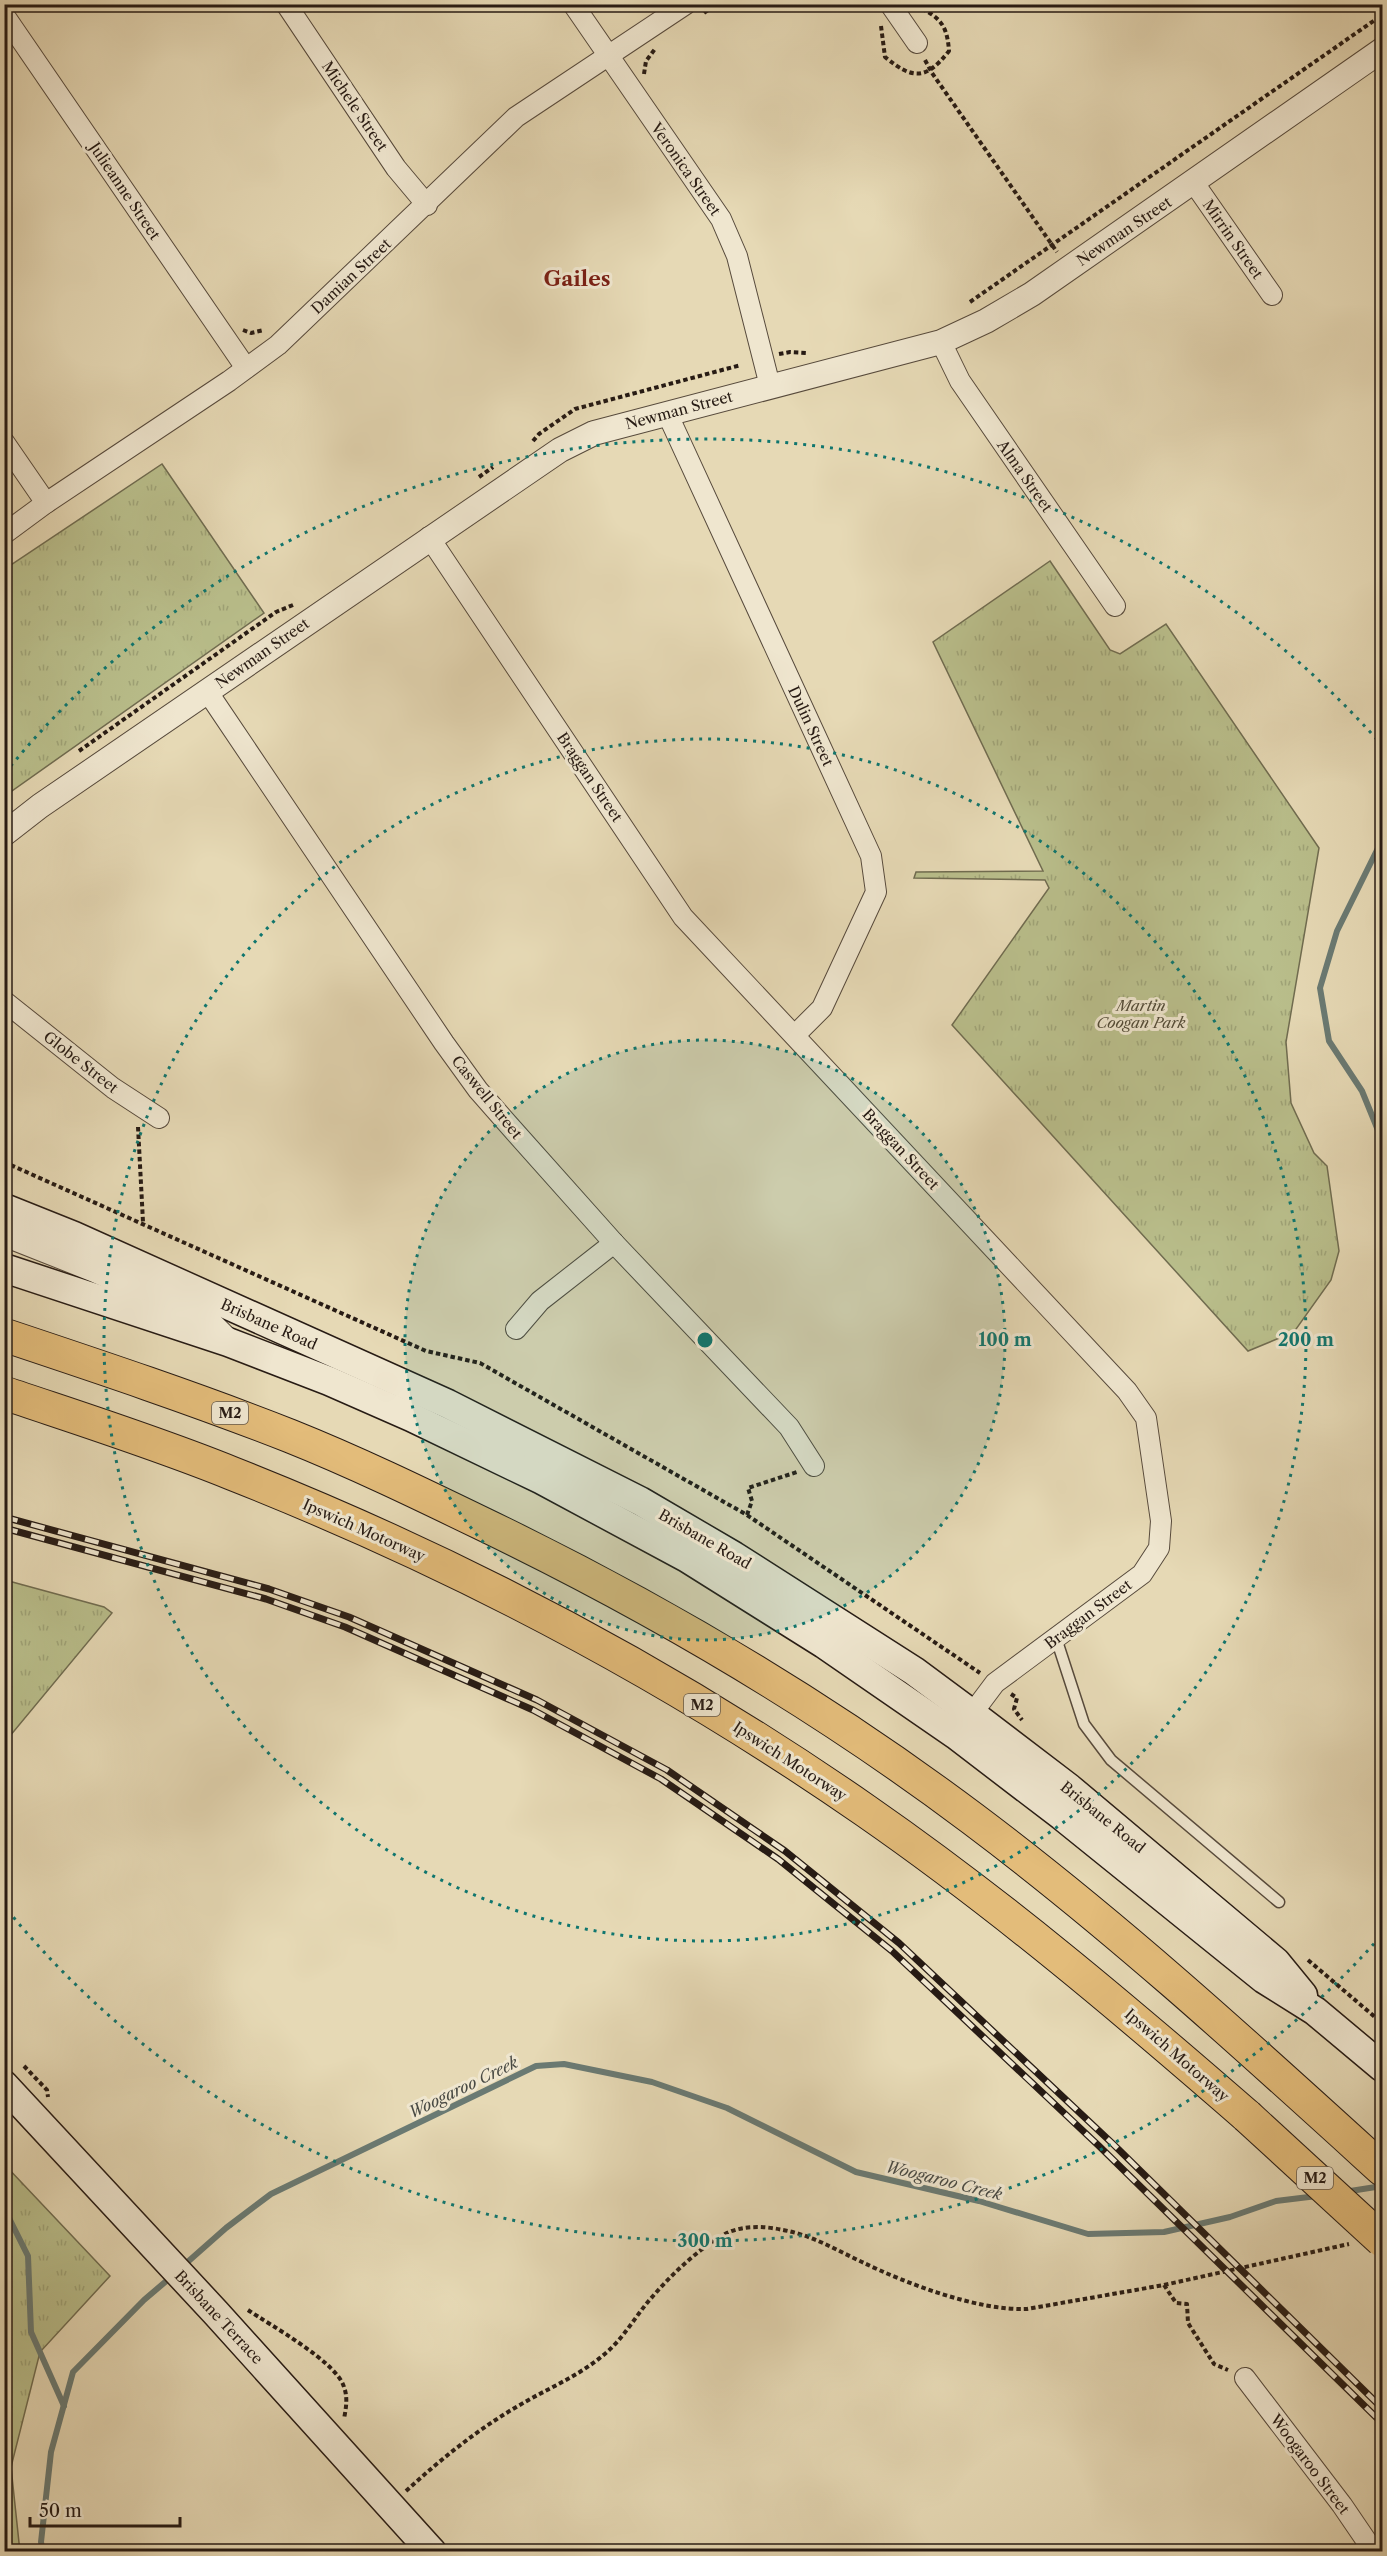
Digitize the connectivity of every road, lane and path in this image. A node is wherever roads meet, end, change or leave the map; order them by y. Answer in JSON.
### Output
{"nodes":[{"id":1,"x":286,"y":4,"type":"edge"},
{"id":2,"x":573,"y":4,"type":"edge"},
{"id":3,"x":686,"y":4,"type":"edge"},
{"id":4,"x":890,"y":4,"type":"edge"},
{"id":5,"x":4,"y":15,"type":"edge"},
{"id":6,"x":1383,"y":15,"type":"edge"},
{"id":7,"x":917,"y":43,"type":"joint"},
{"id":8,"x":1383,"y":50,"type":"edge"},
{"id":9,"x":608,"y":56,"type":"junction"},
{"id":10,"x":1194,"y":183,"type":"junction"},
{"id":11,"x":426,"y":205,"type":"junction"},
{"id":12,"x":1052,"y":245,"type":"junction"},
{"id":13,"x":1069,"y":269,"type":"junction"},
{"id":14,"x":1272,"y":295,"type":"dead end"},
{"id":15,"x":965,"y":306,"type":"dead end"},
{"id":16,"x":940,"y":342,"type":"junction"},
{"id":17,"x":816,"y":351,"type":"dead end"},
{"id":18,"x":778,"y":354,"type":"dead end"},
{"id":19,"x":246,"y":368,"type":"junction"},
{"id":20,"x":770,"y":386,"type":"junction"},
{"id":21,"x":667,"y":413,"type":"junction"},
{"id":22,"x":4,"y":442,"type":"edge"},
{"id":23,"x":46,"y":503,"type":"junction"},
{"id":24,"x":4,"y":534,"type":"edge"},
{"id":25,"x":429,"y":537,"type":"junction"},
{"id":26,"x":1115,"y":606,"type":"dead end"},
{"id":27,"x":207,"y":691,"type":"junction"},
{"id":28,"x":4,"y":834,"type":"edge"},
{"id":29,"x":4,"y":1001,"type":"edge"},
{"id":30,"x":795,"y":1035,"type":"junction"},
{"id":31,"x":137,"y":1105,"type":"junction"},
{"id":32,"x":159,"y":1118,"type":"dead end"},
{"id":33,"x":4,"y":1208,"type":"edge"},
{"id":34,"x":143,"y":1222,"type":"dead end"},
{"id":35,"x":4,"y":1234,"type":"edge"},
{"id":36,"x":614,"y":1243,"type":"junction"},
{"id":37,"x":4,"y":1268,"type":"edge"},
{"id":38,"x":516,"y":1329,"type":"dead end"},
{"id":39,"x":4,"y":1335,"type":"edge"},
{"id":40,"x":228,"y":1342,"type":"junction"},
{"id":41,"x":4,"y":1393,"type":"edge"},
{"id":42,"x":814,"y":1466,"type":"joint"},
{"id":43,"x":747,"y":1515,"type":"dead end"},
{"id":44,"x":1056,"y":1638,"type":"junction"},
{"id":45,"x":964,"y":1724,"type":"junction"},
{"id":46,"x":1279,"y":1902,"type":"dead end"},
{"id":47,"x":1383,"y":2067,"type":"edge"},
{"id":48,"x":4,"y":2085,"type":"edge"},
{"id":49,"x":1383,"y":2169,"type":"edge"},
{"id":50,"x":1371,"y":2241,"type":"edge"},
{"id":51,"x":1164,"y":2284,"type":"junction"},
{"id":52,"x":228,"y":2309,"type":"junction"},
{"id":53,"x":1245,"y":2378,"type":"joint"},
{"id":54,"x":337,"y":2446,"type":"junction"},
{"id":55,"x":390,"y":2506,"type":"junction"},
{"id":56,"x":432,"y":2552,"type":"edge"},
{"id":57,"x":1374,"y":2552,"type":"edge"}],
"edges":[{"from":1,"to":11,"type":"street","name":"Michele Street"},
{"from":2,"to":9,"type":"street","name":"Veronica Street"},
{"from":3,"to":9,"type":"street","name":"Damian Street"},
{"from":4,"to":7,"type":"street"},
{"from":5,"to":19,"type":"street","name":"Julieanne Street"},
{"from":6,"to":12,"type":"path"},
{"from":7,"to":12,"type":"path"},
{"from":8,"to":10,"type":"street","name":"Newman Street"},
{"from":9,"to":11,"type":"street","name":"Damian Street"},
{"from":9,"to":20,"type":"street","name":"Veronica Street"},
{"from":10,"to":13,"type":"street","name":"Newman Street"},
{"from":10,"to":14,"type":"street","name":"Mirrin Street"},
{"from":11,"to":19,"type":"street","name":"Damian Street"},
{"from":12,"to":13,"type":"path"},
{"from":12,"to":15,"type":"path"},
{"from":13,"to":16,"type":"street","name":"Newman Street"},
{"from":16,"to":20,"type":"street","name":"Newman Street"},
{"from":16,"to":26,"type":"street","name":"Alma Street"},
{"from":17,"to":18,"type":"path"},
{"from":19,"to":23,"type":"street","name":"Damian Street"},
{"from":20,"to":21,"type":"street","name":"Newman Street"},
{"from":21,"to":25,"type":"street","name":"Newman Street"},
{"from":21,"to":30,"type":"street","name":"Dulin Street"},
{"from":22,"to":23,"type":"street"},
{"from":23,"to":24,"type":"street","name":"Damian Street"},
{"from":25,"to":27,"type":"street","name":"Newman Street"},
{"from":25,"to":30,"type":"street","name":"Braggan Street"},
{"from":27,"to":28,"type":"street","name":"Newman Street"},
{"from":27,"to":36,"type":"street","name":"Caswell Street"},
{"from":29,"to":31,"type":"street","name":"Globe Street"},
{"from":30,"to":44,"type":"street","name":"Braggan Street"},
{"from":31,"to":32,"type":"street","name":"Globe Street"},
{"from":31,"to":34,"type":"path"},
{"from":33,"to":45,"type":"main road","name":"Brisbane Road"},
{"from":35,"to":40,"type":"street"},
{"from":36,"to":38,"type":"street"},
{"from":36,"to":42,"type":"street","name":"Caswell Street"},
{"from":37,"to":40,"type":"main road","name":"Brisbane Road"},
{"from":39,"to":49,"type":"highway","number":"M2"},
{"from":40,"to":45,"type":"main road","name":"Brisbane Road"},
{"from":41,"to":50,"type":"highway","name":"Ipswich Motorway","number":"M2","bridge":true},
{"from":42,"to":43,"type":"path"},
{"from":44,"to":45,"type":"street","name":"Braggan Street"},
{"from":44,"to":46,"type":"lane"},
{"from":45,"to":47,"type":"main road","name":"Brisbane Road"},
{"from":48,"to":52,"type":"main road","name":"Brisbane Terrace"},
{"from":50,"to":51,"type":"path"},
{"from":51,"to":53,"type":"path"},
{"from":51,"to":55,"type":"path"},
{"from":52,"to":54,"type":"main road","name":"Brisbane Terrace"},
{"from":52,"to":54,"type":"path"},
{"from":53,"to":57,"type":"street","name":"Woogaroo Street"},
{"from":54,"to":55,"type":"main road","name":"Brisbane Terrace"},
{"from":55,"to":56,"type":"main road","name":"Brisbane Terrace"}]}
